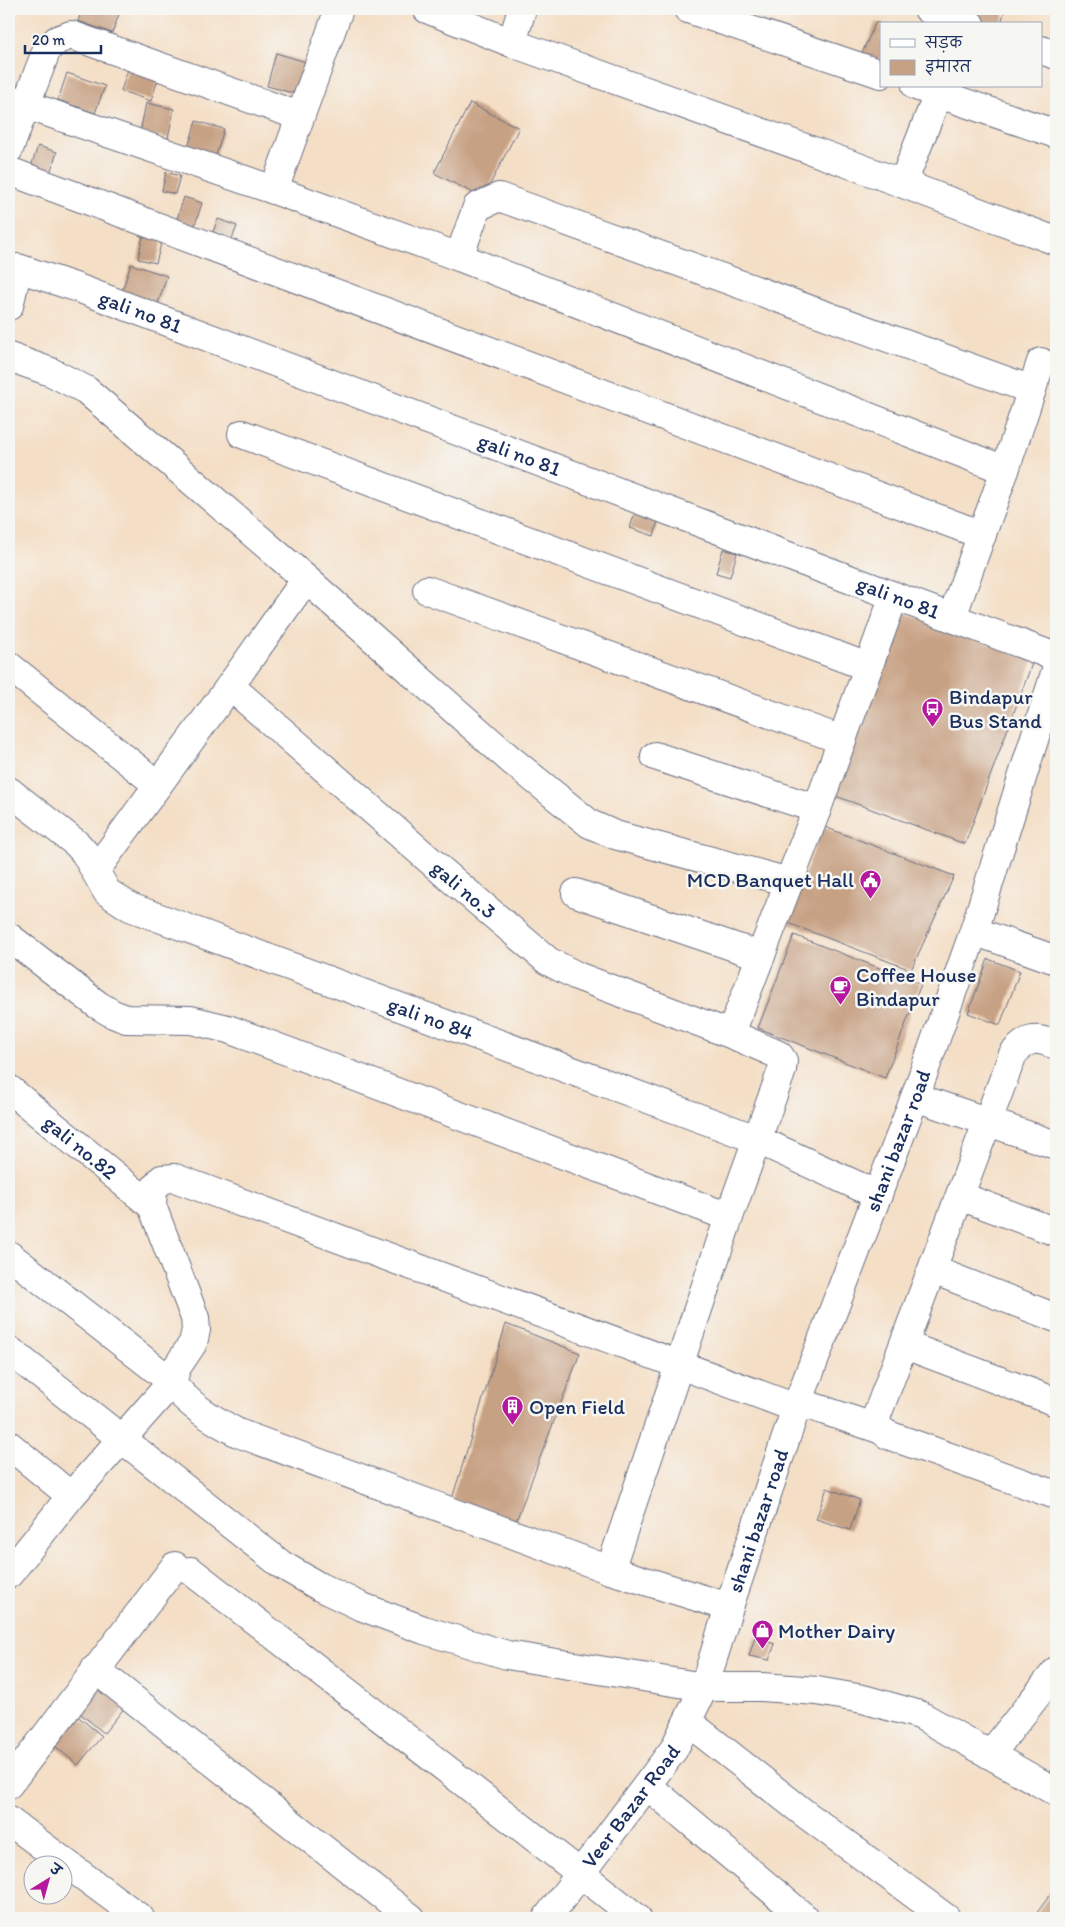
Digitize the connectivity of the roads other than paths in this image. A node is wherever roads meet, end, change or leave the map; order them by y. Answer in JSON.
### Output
{"nodes":[{"id":1,"x":339,"y":9,"type":"edge"},
{"id":2,"x":427,"y":9,"type":"edge"},
{"id":3,"x":522,"y":9,"type":"edge"},
{"id":4,"x":688,"y":9,"type":"edge"},
{"id":5,"x":928,"y":9,"type":"edge"},
{"id":6,"x":964,"y":22,"type":"edge"},
{"id":7,"x":512,"y":43,"type":"junction"},
{"id":8,"x":1042,"y":50,"type":"edge"},
{"id":9,"x":1056,"y":55,"type":"edge"},
{"id":10,"x":880,"y":74,"type":"edge"},
{"id":11,"x":927,"y":90,"type":"edge"},
{"id":12,"x":26,"y":105,"type":"junction"},
{"id":13,"x":299,"y":116,"type":"junction"},
{"id":14,"x":1056,"y":134,"type":"edge"},
{"id":15,"x":9,"y":149,"type":"edge"},
{"id":16,"x":9,"y":171,"type":"edge"},
{"id":17,"x":902,"y":183,"type":"junction"},
{"id":18,"x":274,"y":190,"type":"junction"},
{"id":19,"x":1056,"y":241,"type":"edge"},
{"id":20,"x":459,"y":257,"type":"junction"},
{"id":21,"x":13,"y":266,"type":"edge"},
{"id":22,"x":9,"y":306,"type":"edge"},
{"id":23,"x":9,"y":356,"type":"edge"},
{"id":24,"x":1041,"y":362,"type":"dead end"},
{"id":25,"x":1032,"y":390,"type":"junction"},
{"id":26,"x":242,"y":434,"type":"dead end"},
{"id":27,"x":1005,"y":470,"type":"junction"},
{"id":28,"x":982,"y":535,"type":"junction"},
{"id":29,"x":306,"y":578,"type":"junction"},
{"id":30,"x":427,"y":590,"type":"dead end"},
{"id":31,"x":894,"y":596,"type":"junction"},
{"id":32,"x":952,"y":617,"type":"junction"},
{"id":33,"x":1056,"y":657,"type":"edge"},
{"id":34,"x":9,"y":666,"type":"edge"},
{"id":35,"x":868,"y":666,"type":"junction"},
{"id":36,"x":1056,"y":670,"type":"edge"},
{"id":37,"x":230,"y":686,"type":"junction"},
{"id":38,"x":842,"y":740,"type":"junction"},
{"id":39,"x":655,"y":756,"type":"dead end"},
{"id":40,"x":158,"y":785,"type":"junction"},
{"id":41,"x":9,"y":792,"type":"edge"},
{"id":42,"x":816,"y":809,"type":"junction"},
{"id":43,"x":101,"y":881,"type":"junction"},
{"id":44,"x":789,"y":882,"type":"junction"},
{"id":45,"x":576,"y":893,"type":"dead end"},
{"id":46,"x":974,"y":931,"type":"junction"},
{"id":47,"x":9,"y":938,"type":"edge"},
{"id":48,"x":761,"y":956,"type":"junction"},
{"id":49,"x":1056,"y":960,"type":"edge"},
{"id":50,"x":732,"y":1035,"type":"junction"},
{"id":51,"x":1056,"y":1045,"type":"edge"},
{"id":52,"x":9,"y":1089,"type":"edge"},
{"id":53,"x":915,"y":1097,"type":"junction"},
{"id":54,"x":988,"y":1121,"type":"junction"},
{"id":55,"x":756,"y":1139,"type":"junction"},
{"id":56,"x":1056,"y":1145,"type":"edge"},
{"id":57,"x":878,"y":1195,"type":"junction"},
{"id":58,"x":960,"y":1196,"type":"junction"},
{"id":59,"x":152,"y":1206,"type":"junction"},
{"id":60,"x":729,"y":1217,"type":"junction"},
{"id":61,"x":1056,"y":1232,"type":"edge"},
{"id":62,"x":9,"y":1255,"type":"edge"},
{"id":63,"x":933,"y":1270,"type":"junction"},
{"id":64,"x":1056,"y":1318,"type":"edge"},
{"id":65,"x":905,"y":1345,"type":"junction"},
{"id":66,"x":9,"y":1350,"type":"edge"},
{"id":67,"x":678,"y":1363,"type":"junction"},
{"id":68,"x":172,"y":1382,"type":"junction"},
{"id":69,"x":1056,"y":1402,"type":"edge"},
{"id":70,"x":797,"y":1405,"type":"junction"},
{"id":71,"x":879,"y":1429,"type":"junction"},
{"id":72,"x":122,"y":1439,"type":"junction"},
{"id":73,"x":9,"y":1445,"type":"edge"},
{"id":74,"x":1056,"y":1495,"type":"edge"},
{"id":75,"x":71,"y":1496,"type":"junction"},
{"id":76,"x":12,"y":1563,"type":"edge"},
{"id":77,"x":610,"y":1570,"type":"junction"},
{"id":78,"x":729,"y":1607,"type":"junction"},
{"id":79,"x":95,"y":1669,"type":"junction"},
{"id":80,"x":1056,"y":1671,"type":"edge"},
{"id":81,"x":704,"y":1687,"type":"junction"},
{"id":82,"x":688,"y":1722,"type":"junction"},
{"id":83,"x":990,"y":1755,"type":"junction"},
{"id":84,"x":9,"y":1784,"type":"edge"},
{"id":85,"x":648,"y":1786,"type":"junction"},
{"id":86,"x":1056,"y":1792,"type":"edge"},
{"id":87,"x":9,"y":1821,"type":"edge"},
{"id":88,"x":581,"y":1874,"type":"junction"},
{"id":89,"x":140,"y":1918,"type":"edge"},
{"id":90,"x":411,"y":1918,"type":"edge"},
{"id":91,"x":547,"y":1918,"type":"edge"},
{"id":92,"x":637,"y":1918,"type":"edge"},
{"id":93,"x":805,"y":1918,"type":"edge"},
{"id":94,"x":946,"y":1918,"type":"edge"}],
"edges":[{"from":1,"to":13,"type":"street"},
{"from":2,"to":7,"type":"street"},
{"from":3,"to":7,"type":"street"},
{"from":4,"to":10,"type":"street"},
{"from":5,"to":6,"type":"street"},
{"from":7,"to":17,"type":"street"},
{"from":8,"to":9,"type":"street"},
{"from":11,"to":14,"type":"street"},
{"from":11,"to":17,"type":"street"},
{"from":12,"to":13,"type":"street"},
{"from":12,"to":15,"type":"street"},
{"from":12,"to":18,"type":"street"},
{"from":13,"to":18,"type":"street"},
{"from":16,"to":28,"type":"street"},
{"from":17,"to":19,"type":"street"},
{"from":18,"to":20,"type":"street"},
{"from":20,"to":25,"type":"street"},
{"from":20,"to":27,"type":"street"},
{"from":21,"to":22,"type":"street","name":"gali no 81"},
{"from":21,"to":31,"type":"street","name":"gali no 81"},
{"from":23,"to":29,"type":"street"},
{"from":24,"to":25,"type":"street"},
{"from":25,"to":27,"type":"street"},
{"from":26,"to":35,"type":"street"},
{"from":27,"to":28,"type":"street"},
{"from":28,"to":32,"type":"street"},
{"from":29,"to":37,"type":"street"},
{"from":29,"to":44,"type":"street"},
{"from":30,"to":38,"type":"street"},
{"from":31,"to":32,"type":"street","name":"gali no 81"},
{"from":31,"to":35,"type":"street"},
{"from":32,"to":33,"type":"street","name":"gali no 81"},
{"from":34,"to":40,"type":"street"},
{"from":35,"to":38,"type":"street"},
{"from":36,"to":46,"type":"street","name":"shani bazar road"},
{"from":37,"to":40,"type":"street"},
{"from":37,"to":50,"type":"street","name":"gali no.3"},
{"from":38,"to":42,"type":"street"},
{"from":39,"to":42,"type":"street"},
{"from":40,"to":43,"type":"street"},
{"from":41,"to":43,"type":"street"},
{"from":42,"to":44,"type":"street"},
{"from":43,"to":55,"type":"street","name":"gali no 84"},
{"from":44,"to":48,"type":"street"},
{"from":45,"to":48,"type":"street"},
{"from":46,"to":49,"type":"street"},
{"from":46,"to":53,"type":"street","name":"shani bazar road"},
{"from":47,"to":60,"type":"street"},
{"from":48,"to":50,"type":"street"},
{"from":50,"to":55,"type":"street","name":"gali no.3"},
{"from":51,"to":54,"type":"street"},
{"from":52,"to":59,"type":"street","name":"gali no.82"},
{"from":53,"to":54,"type":"street"},
{"from":53,"to":57,"type":"street","name":"shani bazar road"},
{"from":54,"to":56,"type":"street"},
{"from":54,"to":58,"type":"street"},
{"from":55,"to":57,"type":"street","name":"gali no 84"},
{"from":55,"to":60,"type":"street","name":"gali no.3"},
{"from":57,"to":70,"type":"street","name":"shani bazar road"},
{"from":58,"to":61,"type":"street"},
{"from":58,"to":63,"type":"street"},
{"from":59,"to":67,"type":"street"},
{"from":59,"to":68,"type":"street"},
{"from":60,"to":67,"type":"street","name":"gali no.3"},
{"from":62,"to":68,"type":"street"},
{"from":63,"to":64,"type":"street"},
{"from":63,"to":65,"type":"street"},
{"from":65,"to":69,"type":"street"},
{"from":65,"to":71,"type":"street"},
{"from":66,"to":72,"type":"street"},
{"from":67,"to":70,"type":"street"},
{"from":67,"to":77,"type":"street","name":"gali no.3"},
{"from":68,"to":72,"type":"street"},
{"from":68,"to":77,"type":"street"},
{"from":70,"to":71,"type":"street"},
{"from":70,"to":78,"type":"street","name":"shani bazar road"},
{"from":71,"to":74,"type":"street"},
{"from":72,"to":75,"type":"street"},
{"from":72,"to":81,"type":"street"},
{"from":73,"to":75,"type":"street"},
{"from":75,"to":76,"type":"street"},
{"from":77,"to":78,"type":"street"},
{"from":78,"to":81,"type":"street","name":"shani bazar road"},
{"from":79,"to":84,"type":"street"},
{"from":79,"to":88,"type":"street"},
{"from":79,"to":90,"type":"street"},
{"from":80,"to":83,"type":"street"},
{"from":81,"to":82,"type":"street","name":"Veer Bazar Road"},
{"from":81,"to":83,"type":"street"},
{"from":82,"to":85,"type":"street","name":"Veer Bazar Road"},
{"from":82,"to":94,"type":"street"},
{"from":83,"to":86,"type":"street"},
{"from":85,"to":88,"type":"street","name":"Veer Bazar Road"},
{"from":85,"to":93,"type":"street"},
{"from":87,"to":89,"type":"street"},
{"from":88,"to":91,"type":"street","name":"Veer Bazar Road"},
{"from":88,"to":92,"type":"street"}]}
